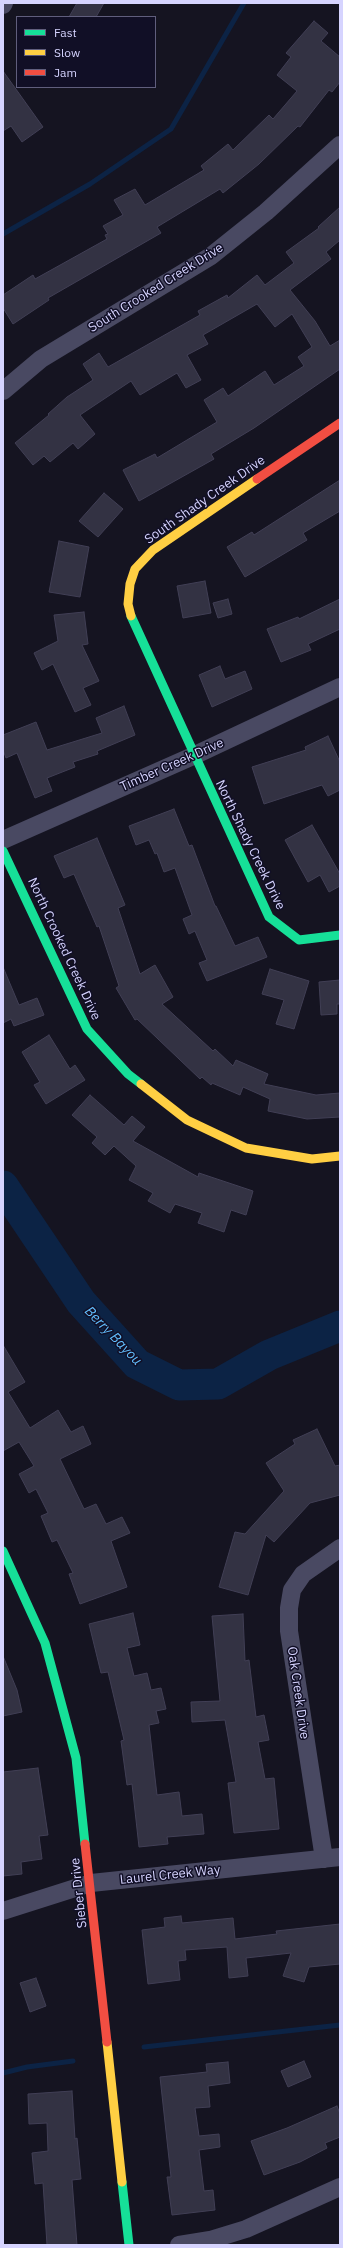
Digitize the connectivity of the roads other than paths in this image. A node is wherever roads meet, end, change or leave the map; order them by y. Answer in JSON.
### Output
{"nodes":[{"id":1,"x":340,"y":144,"type":"edge"},
{"id":2,"x":3,"y":391,"type":"edge"},
{"id":3,"x":340,"y":423,"type":"edge"},
{"id":4,"x":340,"y":687,"type":"edge"},
{"id":5,"x":193,"y":756,"type":"junction"},
{"id":6,"x":3,"y":840,"type":"edge"},
{"id":7,"x":3,"y":851,"type":"edge"},
{"id":8,"x":340,"y":935,"type":"edge"},
{"id":9,"x":340,"y":1156,"type":"edge"},
{"id":10,"x":340,"y":1548,"type":"edge"},
{"id":11,"x":3,"y":1551,"type":"edge"},
{"id":12,"x":332,"y":1858,"type":"edge"},
{"id":13,"x":91,"y":1883,"type":"junction"},
{"id":14,"x":3,"y":1911,"type":"edge"},
{"id":15,"x":340,"y":2187,"type":"edge"},
{"id":16,"x":130,"y":2245,"type":"edge"},
{"id":17,"x":179,"y":2245,"type":"edge"}],
"edges":[{"from":1,"to":2,"type":"street","name":"South Crooked Creek Drive"},
{"from":3,"to":5,"type":"street","name":"South Shady Creek Drive"},
{"from":4,"to":5,"type":"street","name":"Timber Creek Drive"},
{"from":5,"to":6,"type":"street","name":"Timber Creek Drive"},
{"from":5,"to":8,"type":"street","name":"North Shady Creek Drive"},
{"from":7,"to":9,"type":"street","name":"North Crooked Creek Drive"},
{"from":10,"to":12,"type":"street","name":"Oak Creek Drive"},
{"from":11,"to":13,"type":"street","name":"Sieber Drive"},
{"from":12,"to":13,"type":"street","name":"Laurel Creek Way"},
{"from":13,"to":14,"type":"street","name":"Laurel Creek Way"},
{"from":13,"to":16,"type":"street","name":"Sieber Drive"},
{"from":15,"to":17,"type":"street"}]}
